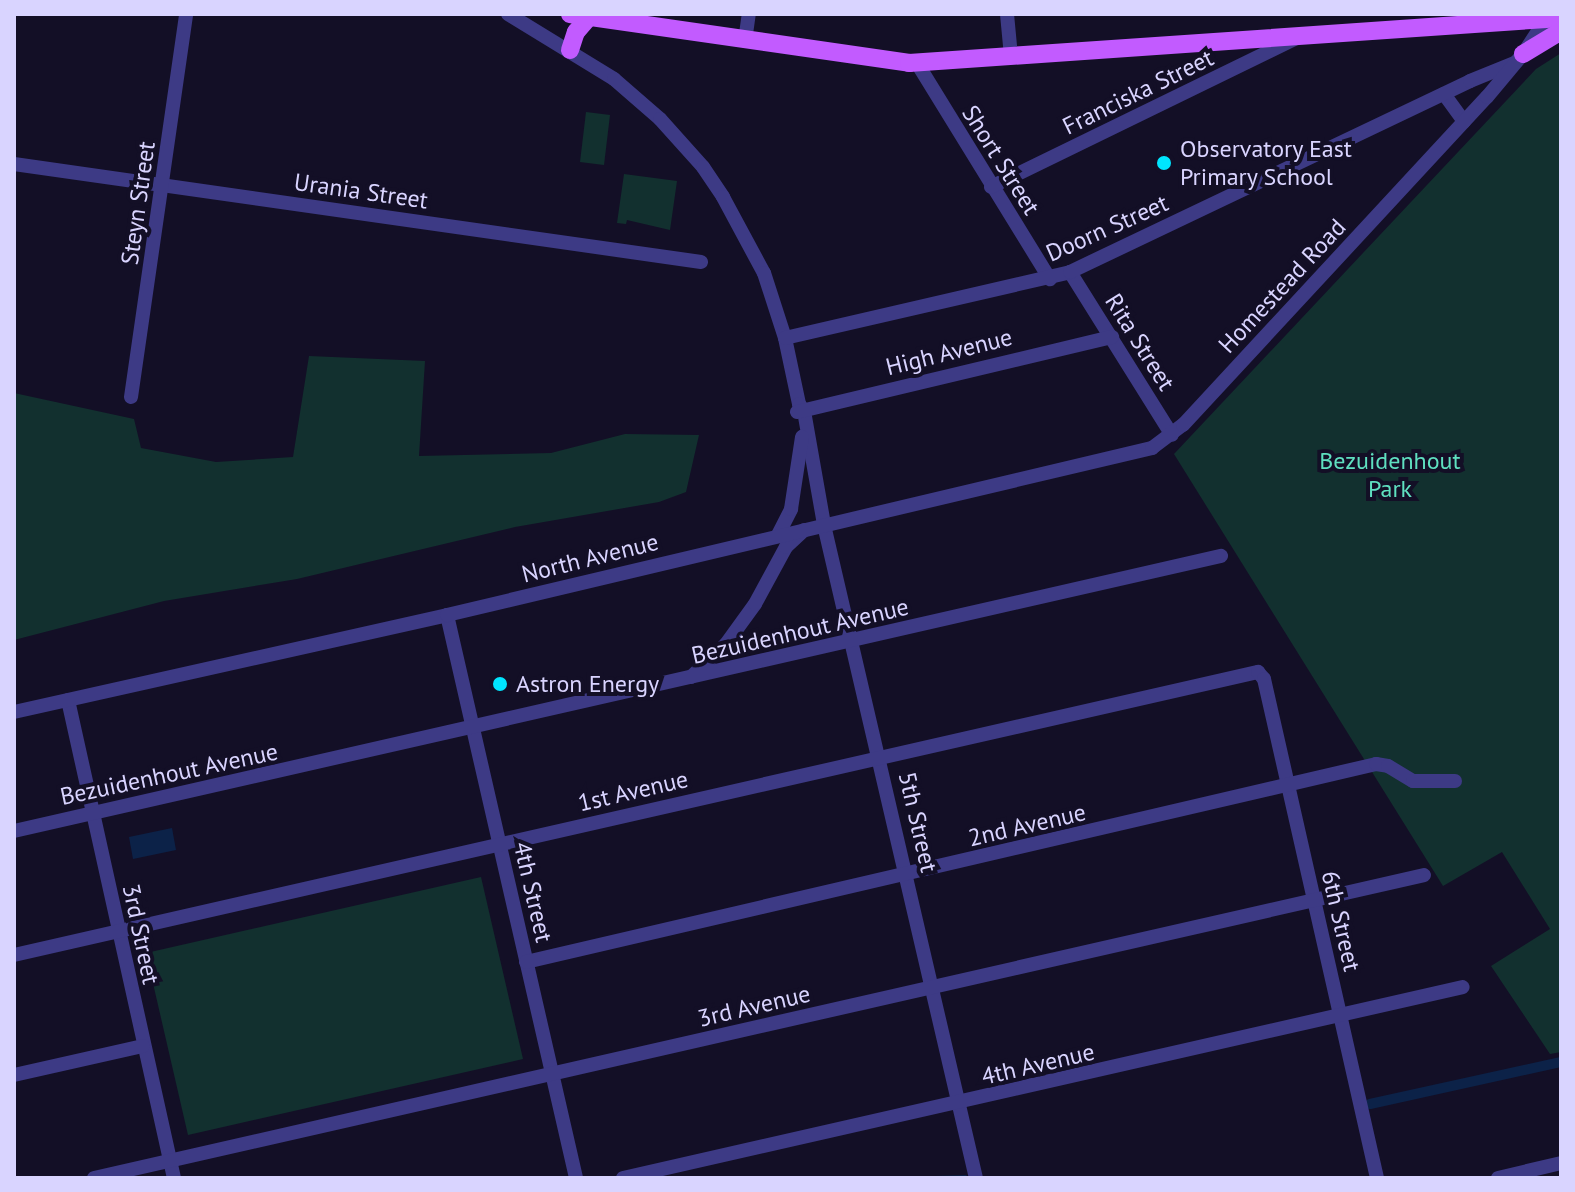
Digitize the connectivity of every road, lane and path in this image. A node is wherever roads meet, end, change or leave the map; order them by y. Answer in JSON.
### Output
{"nodes":[{"id":1,"x":186,"y":14,"type":"edge"},
{"id":2,"x":508,"y":14,"type":"edge"},
{"id":3,"x":749,"y":14,"type":"edge"},
{"id":4,"x":1007,"y":14,"type":"edge"},
{"id":5,"x":580,"y":16,"type":"edge"},
{"id":6,"x":1554,"y":18,"type":"edge"},
{"id":7,"x":1561,"y":31,"type":"edge"},
{"id":8,"x":1303,"y":35,"type":"junction"},
{"id":9,"x":745,"y":41,"type":"junction"},
{"id":10,"x":570,"y":50,"type":"junction"},
{"id":11,"x":1011,"y":56,"type":"junction"},
{"id":12,"x":1520,"y":58,"type":"junction"},
{"id":13,"x":917,"y":63,"type":"junction"},
{"id":14,"x":1444,"y":94,"type":"junction"},
{"id":15,"x":1464,"y":122,"type":"junction"},
{"id":16,"x":14,"y":164,"type":"edge"},
{"id":17,"x":163,"y":185,"type":"junction"},
{"id":18,"x":991,"y":187,"type":"junction"},
{"id":19,"x":701,"y":262,"type":"dead end"},
{"id":20,"x":1070,"y":272,"type":"junction"},
{"id":21,"x":1050,"y":279,"type":"junction"},
{"id":22,"x":1112,"y":337,"type":"junction"},
{"id":23,"x":785,"y":338,"type":"junction"},
{"id":24,"x":131,"y":397,"type":"dead end"},
{"id":25,"x":800,"y":409,"type":"junction"},
{"id":26,"x":1172,"y":435,"type":"junction"},
{"id":27,"x":802,"y":437,"type":"junction"},
{"id":28,"x":815,"y":476,"type":"junction"},
{"id":29,"x":824,"y":525,"type":"junction"},
{"id":30,"x":808,"y":528,"type":"junction"},
{"id":31,"x":778,"y":535,"type":"junction"},
{"id":32,"x":762,"y":539,"type":"junction"},
{"id":33,"x":781,"y":556,"type":"junction"},
{"id":34,"x":1221,"y":556,"type":"dead end"},
{"id":35,"x":447,"y":615,"type":"junction"},
{"id":36,"x":853,"y":640,"type":"junction"},
{"id":37,"x":1261,"y":674,"type":"joint"},
{"id":38,"x":687,"y":680,"type":"junction"},
{"id":39,"x":68,"y":700,"type":"junction"},
{"id":40,"x":14,"y":712,"type":"edge"},
{"id":41,"x":473,"y":727,"type":"junction"},
{"id":42,"x":880,"y":757,"type":"junction"},
{"id":43,"x":1455,"y":781,"type":"dead end"},
{"id":44,"x":1287,"y":788,"type":"junction"},
{"id":45,"x":92,"y":813,"type":"junction"},
{"id":46,"x":14,"y":831,"type":"edge"},
{"id":47,"x":500,"y":844,"type":"junction"},
{"id":48,"x":907,"y":875,"type":"junction"},
{"id":49,"x":1424,"y":875,"type":"dead end"},
{"id":50,"x":1314,"y":901,"type":"junction"},
{"id":51,"x":118,"y":932,"type":"junction"},
{"id":52,"x":14,"y":955,"type":"edge"},
{"id":53,"x":526,"y":962,"type":"junction"},
{"id":54,"x":1463,"y":987,"type":"dead end"},
{"id":55,"x":933,"y":989,"type":"junction"},
{"id":56,"x":1340,"y":1017,"type":"junction"},
{"id":57,"x":143,"y":1046,"type":"junction"},
{"id":58,"x":553,"y":1073,"type":"junction"},
{"id":59,"x":14,"y":1075,"type":"edge"},
{"id":60,"x":960,"y":1104,"type":"junction"},
{"id":61,"x":170,"y":1161,"type":"junction"},
{"id":62,"x":1561,"y":1163,"type":"edge"},
{"id":63,"x":94,"y":1178,"type":"edge"},
{"id":64,"x":174,"y":1178,"type":"edge"},
{"id":65,"x":576,"y":1178,"type":"edge"},
{"id":66,"x":623,"y":1178,"type":"edge"},
{"id":67,"x":976,"y":1178,"type":"edge"},
{"id":68,"x":1377,"y":1178,"type":"edge"},
{"id":69,"x":1498,"y":1178,"type":"edge"}],
"edges":[{"from":1,"to":17,"type":"street","name":"Steyn Street"},
{"from":2,"to":10,"type":"street"},
{"from":3,"to":9,"type":"street"},
{"from":4,"to":11,"type":"street"},
{"from":5,"to":9,"type":"main road"},
{"from":5,"to":10,"type":"main road"},
{"from":6,"to":8,"type":"main road"},
{"from":6,"to":12,"type":"street","name":"Homestead Road"},
{"from":7,"to":12,"type":"main road"},
{"from":8,"to":11,"type":"main road"},
{"from":8,"to":18,"type":"street","name":"Franciska Street"},
{"from":9,"to":13,"type":"main road"},
{"from":10,"to":23,"type":"street"},
{"from":11,"to":13,"type":"main road"},
{"from":12,"to":14,"type":"street","name":"Doorn Street"},
{"from":12,"to":15,"type":"street","name":"Homestead Road"},
{"from":13,"to":18,"type":"street","name":"Short Street"},
{"from":14,"to":15,"type":"street"},
{"from":14,"to":20,"type":"street","name":"Doorn Street"},
{"from":15,"to":26,"type":"street","name":"Homestead Road"},
{"from":16,"to":17,"type":"street","name":"Urania Street"},
{"from":17,"to":19,"type":"street","name":"Urania Street"},
{"from":17,"to":24,"type":"street","name":"Steyn Street"},
{"from":18,"to":21,"type":"street","name":"Short Street"},
{"from":20,"to":21,"type":"street","name":"Doorn Street"},
{"from":20,"to":22,"type":"street","name":"Rita Street"},
{"from":21,"to":23,"type":"street","name":"Doorn Street"},
{"from":22,"to":25,"type":"street","name":"High Avenue"},
{"from":22,"to":26,"type":"street","name":"Rita Street"},
{"from":23,"to":25,"type":"street"},
{"from":25,"to":27,"type":"street","name":"5th Street"},
{"from":25,"to":28,"type":"street","name":"5th Street"},
{"from":26,"to":29,"type":"street","name":"North Avenue"},
{"from":27,"to":28,"type":"street","name":"5th Street"},
{"from":27,"to":31,"type":"street"},
{"from":28,"to":29,"type":"street","name":"5th Street"},
{"from":29,"to":30,"type":"street","name":"North Avenue"},
{"from":29,"to":36,"type":"street","name":"5th Street"},
{"from":30,"to":31,"type":"street","name":"North Avenue"},
{"from":30,"to":33,"type":"street"},
{"from":31,"to":32,"type":"street","name":"North Avenue"},
{"from":32,"to":33,"type":"street"},
{"from":32,"to":35,"type":"street","name":"North Avenue"},
{"from":33,"to":38,"type":"street"},
{"from":34,"to":36,"type":"street","name":"Bezuidenhout Avenue"},
{"from":35,"to":39,"type":"street","name":"North Avenue"},
{"from":35,"to":41,"type":"street","name":"4th Street"},
{"from":36,"to":38,"type":"street","name":"Bezuidenhout Avenue"},
{"from":36,"to":42,"type":"street","name":"5th Street"},
{"from":37,"to":42,"type":"street","name":"1st Avenue"},
{"from":37,"to":44,"type":"street","name":"6th Street"},
{"from":38,"to":41,"type":"street","name":"Bezuidenhout Avenue"},
{"from":39,"to":40,"type":"street","name":"North Avenue"},
{"from":39,"to":45,"type":"street","name":"3rd Street"},
{"from":41,"to":45,"type":"street","name":"Bezuidenhout Avenue"},
{"from":41,"to":47,"type":"street","name":"4th Street"},
{"from":42,"to":47,"type":"street","name":"1st Avenue"},
{"from":42,"to":48,"type":"street","name":"5th Street"},
{"from":43,"to":44,"type":"street","name":"2nd Avenue"},
{"from":44,"to":48,"type":"street","name":"2nd Avenue"},
{"from":44,"to":50,"type":"street","name":"6th Street"},
{"from":45,"to":46,"type":"street","name":"Bezuidenhout Avenue"},
{"from":45,"to":51,"type":"street","name":"3rd Street"},
{"from":47,"to":51,"type":"street","name":"1st Avenue"},
{"from":47,"to":53,"type":"street","name":"4th Street"},
{"from":48,"to":53,"type":"street","name":"2nd Avenue"},
{"from":48,"to":55,"type":"street","name":"5th Street"},
{"from":49,"to":50,"type":"street","name":"3rd Avenue"},
{"from":50,"to":55,"type":"street","name":"3rd Avenue"},
{"from":50,"to":56,"type":"street","name":"6th Street"},
{"from":51,"to":52,"type":"street","name":"1st Avenue"},
{"from":51,"to":57,"type":"street","name":"3rd Street"},
{"from":53,"to":58,"type":"street","name":"4th Street"},
{"from":54,"to":56,"type":"street","name":"4th Avenue"},
{"from":55,"to":58,"type":"street","name":"3rd Avenue"},
{"from":55,"to":60,"type":"street","name":"5th Street"},
{"from":56,"to":60,"type":"street","name":"4th Avenue"},
{"from":56,"to":68,"type":"street","name":"6th Street"},
{"from":57,"to":59,"type":"street"},
{"from":57,"to":61,"type":"street","name":"3rd Street"},
{"from":58,"to":61,"type":"street","name":"3rd Avenue"},
{"from":58,"to":65,"type":"street","name":"4th Street"},
{"from":60,"to":66,"type":"street","name":"4th Avenue"},
{"from":60,"to":67,"type":"street","name":"5th Street"},
{"from":61,"to":63,"type":"street","name":"3rd Avenue"},
{"from":61,"to":64,"type":"street","name":"3rd Street"},
{"from":62,"to":69,"type":"street"}]}
